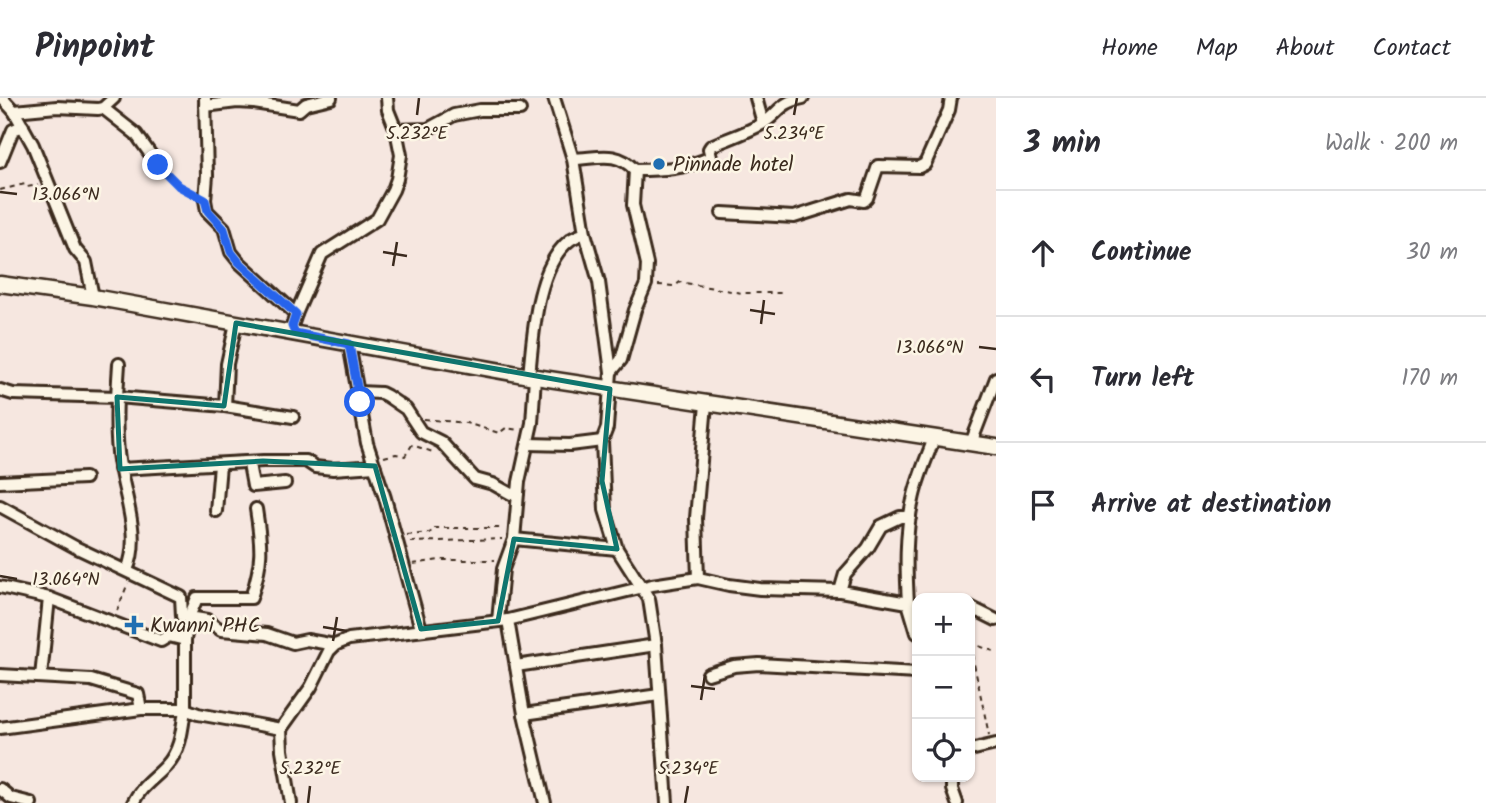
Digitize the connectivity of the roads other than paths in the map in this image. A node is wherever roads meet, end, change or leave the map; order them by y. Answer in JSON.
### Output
{"nodes":[{"id":1,"x":114,"y":98,"type":"edge"},
{"id":2,"x":331,"y":98,"type":"edge"},
{"id":3,"x":387,"y":98,"type":"edge"},
{"id":4,"x":554,"y":98,"type":"edge"},
{"id":5,"x":757,"y":98,"type":"edge"},
{"id":6,"x":803,"y":98,"type":"edge"},
{"id":7,"x":951,"y":98,"type":"edge"},
{"id":8,"x":2,"y":100,"type":"edge"},
{"id":9,"x":205,"y":102,"type":"edge"},
{"id":10,"x":103,"y":108,"type":"junction"},
{"id":11,"x":520,"y":110,"type":"dead end"},
{"id":12,"x":14,"y":111,"type":"junction"},
{"id":13,"x":763,"y":123,"type":"junction"},
{"id":14,"x":23,"y":126,"type":"junction"},
{"id":15,"x":396,"y":130,"type":"junction"},
{"id":16,"x":573,"y":159,"type":"junction"},
{"id":17,"x":0,"y":162,"type":"edge"},
{"id":18,"x":158,"y":165,"type":"road end"},
{"id":19,"x":635,"y":170,"type":"junction"},
{"id":20,"x":722,"y":213,"type":"dead end"},
{"id":21,"x":585,"y":233,"type":"junction"},
{"id":22,"x":0,"y":284,"type":"edge"},
{"id":23,"x":93,"y":297,"type":"junction"},
{"id":24,"x":296,"y":314,"type":"junction"},
{"id":25,"x":236,"y":323,"type":"junction"},
{"id":26,"x":295,"y":333,"type":"junction"},
{"id":27,"x":349,"y":344,"type":"junction"},
{"id":28,"x":119,"y":364,"type":"dead end"},
{"id":29,"x":611,"y":372,"type":"junction"},
{"id":30,"x":532,"y":377,"type":"junction"},
{"id":31,"x":996,"y":378,"type":"edge"},
{"id":32,"x":0,"y":390,"type":"edge"},
{"id":33,"x":610,"y":390,"type":"junction"},
{"id":34,"x":358,"y":392,"type":"junction"},
{"id":35,"x":117,"y":397,"type":"junction"},
{"id":36,"x":706,"y":404,"type":"junction"},
{"id":37,"x":225,"y":406,"type":"junction"},
{"id":38,"x":293,"y":417,"type":"dead end"},
{"id":39,"x":934,"y":438,"type":"junction"},
{"id":40,"x":602,"y":441,"type":"junction"},
{"id":41,"x":971,"y":443,"type":"junction"},
{"id":42,"x":528,"y":444,"type":"junction"},
{"id":43,"x":996,"y":447,"type":"edge"},
{"id":44,"x":374,"y":463,"type":"junction"},
{"id":45,"x":249,"y":464,"type":"junction"},
{"id":46,"x":220,"y":465,"type":"junction"},
{"id":47,"x":120,"y":469,"type":"junction"},
{"id":48,"x":85,"y":478,"type":"dead end"},
{"id":49,"x":0,"y":482,"type":"edge"},
{"id":50,"x":285,"y":483,"type":"dead end"},
{"id":51,"x":518,"y":493,"type":"junction"},
{"id":52,"x":0,"y":506,"type":"edge"},
{"id":53,"x":256,"y":509,"type":"dead end"},
{"id":54,"x":216,"y":511,"type":"dead end"},
{"id":55,"x":910,"y":517,"type":"junction"},
{"id":56,"x":514,"y":539,"type":"junction"},
{"id":57,"x":617,"y":549,"type":"junction"},
{"id":58,"x":129,"y":571,"type":"junction"},
{"id":59,"x":698,"y":578,"type":"junction"},
{"id":60,"x":0,"y":587,"type":"edge"},
{"id":61,"x":642,"y":589,"type":"junction"},
{"id":62,"x":840,"y":591,"type":"junction"},
{"id":63,"x":49,"y":598,"type":"junction"},
{"id":64,"x":912,"y":604,"type":"edge"},
{"id":65,"x":975,"y":610,"type":"edge"},
{"id":66,"x":189,"y":617,"type":"junction"},
{"id":67,"x":503,"y":620,"type":"junction"},
{"id":68,"x":996,"y":620,"type":"edge"},
{"id":69,"x":421,"y":629,"type":"junction"},
{"id":70,"x":185,"y":640,"type":"junction"},
{"id":71,"x":335,"y":645,"type":"junction"},
{"id":72,"x":656,"y":645,"type":"junction"},
{"id":73,"x":516,"y":666,"type":"junction"},
{"id":74,"x":912,"y":673,"type":"edge"},
{"id":75,"x":708,"y":674,"type":"dead end"},
{"id":76,"x":0,"y":675,"type":"edge"},
{"id":77,"x":41,"y":677,"type":"junction"},
{"id":78,"x":659,"y":695,"type":"junction"},
{"id":79,"x":141,"y":709,"type":"junction"},
{"id":80,"x":185,"y":709,"type":"junction"},
{"id":81,"x":524,"y":714,"type":"junction"},
{"id":82,"x":0,"y":728,"type":"edge"},
{"id":83,"x":281,"y":729,"type":"junction"},
{"id":84,"x":994,"y":745,"type":"edge"},
{"id":85,"x":975,"y":749,"type":"edge"},
{"id":86,"x":951,"y":782,"type":"edge"},
{"id":87,"x":0,"y":789,"type":"edge"},
{"id":88,"x":12,"y":801,"type":"edge"},
{"id":89,"x":31,"y":803,"type":"edge"},
{"id":90,"x":133,"y":803,"type":"edge"},
{"id":91,"x":291,"y":803,"type":"edge"},
{"id":92,"x":545,"y":803,"type":"edge"},
{"id":93,"x":667,"y":803,"type":"edge"},
{"id":94,"x":957,"y":803,"type":"edge"}],
"edges":[{"from":1,"to":10,"type":"street"},
{"from":2,"to":9,"type":"street"},
{"from":3,"to":15,"type":"street"},
{"from":4,"to":16,"type":"street"},
{"from":5,"to":13,"type":"street"},
{"from":6,"to":13,"type":"street"},
{"from":7,"to":20,"type":"street"},
{"from":8,"to":12,"type":"street"},
{"from":9,"to":24,"type":"street"},
{"from":10,"to":12,"type":"street"},
{"from":10,"to":18,"type":"street"},
{"from":11,"to":15,"type":"street"},
{"from":12,"to":14,"type":"street"},
{"from":13,"to":19,"type":"street"},
{"from":14,"to":17,"type":"street"},
{"from":14,"to":23,"type":"street"},
{"from":15,"to":24,"type":"street"},
{"from":16,"to":19,"type":"street"},
{"from":16,"to":21,"type":"street"},
{"from":19,"to":29,"type":"street"},
{"from":21,"to":29,"type":"street"},
{"from":21,"to":30,"type":"street"},
{"from":22,"to":23,"type":"street"},
{"from":23,"to":25,"type":"street"},
{"from":24,"to":26,"type":"street"},
{"from":25,"to":26,"type":"street"},
{"from":25,"to":37,"type":"street"},
{"from":26,"to":27,"type":"street"},
{"from":27,"to":30,"type":"street"},
{"from":27,"to":34,"type":"street"},
{"from":28,"to":35,"type":"street"},
{"from":29,"to":33,"type":"street"},
{"from":30,"to":33,"type":"street"},
{"from":30,"to":42,"type":"street"},
{"from":31,"to":41,"type":"street"},
{"from":32,"to":35,"type":"street"},
{"from":33,"to":36,"type":"street"},
{"from":33,"to":40,"type":"street"},
{"from":34,"to":44,"type":"street"},
{"from":34,"to":51,"type":"street"},
{"from":35,"to":37,"type":"street"},
{"from":35,"to":47,"type":"street"},
{"from":36,"to":39,"type":"street"},
{"from":36,"to":59,"type":"street"},
{"from":37,"to":38,"type":"street"},
{"from":39,"to":41,"type":"street"},
{"from":39,"to":55,"type":"street"},
{"from":40,"to":42,"type":"street"},
{"from":40,"to":57,"type":"street"},
{"from":41,"to":43,"type":"street"},
{"from":42,"to":51,"type":"street"},
{"from":44,"to":45,"type":"street"},
{"from":44,"to":69,"type":"street"},
{"from":45,"to":46,"type":"street"},
{"from":45,"to":50,"type":"street"},
{"from":46,"to":47,"type":"street"},
{"from":46,"to":54,"type":"street"},
{"from":47,"to":58,"type":"street"},
{"from":48,"to":49,"type":"street"},
{"from":51,"to":56,"type":"street"},
{"from":52,"to":58,"type":"street"},
{"from":53,"to":66,"type":"street"},
{"from":55,"to":62,"type":"street"},
{"from":55,"to":64,"type":"street"},
{"from":56,"to":57,"type":"street"},
{"from":56,"to":67,"type":"street"},
{"from":57,"to":61,"type":"street"},
{"from":58,"to":66,"type":"street"},
{"from":59,"to":61,"type":"street"},
{"from":59,"to":62,"type":"street"},
{"from":60,"to":63,"type":"street"},
{"from":61,"to":67,"type":"street"},
{"from":61,"to":72,"type":"street"},
{"from":62,"to":64,"type":"street"},
{"from":63,"to":70,"type":"street"},
{"from":63,"to":77,"type":"street"},
{"from":65,"to":68,"type":"street"},
{"from":66,"to":70,"type":"street"},
{"from":66,"to":71,"type":"street"},
{"from":67,"to":69,"type":"street"},
{"from":67,"to":73,"type":"street"},
{"from":69,"to":71,"type":"street"},
{"from":70,"to":80,"type":"street"},
{"from":71,"to":83,"type":"street"},
{"from":72,"to":73,"type":"street"},
{"from":72,"to":78,"type":"street"},
{"from":73,"to":81,"type":"street"},
{"from":74,"to":75,"type":"street"},
{"from":76,"to":77,"type":"street"},
{"from":77,"to":79,"type":"street"},
{"from":78,"to":81,"type":"street"},
{"from":78,"to":93,"type":"street"},
{"from":79,"to":80,"type":"street"},
{"from":79,"to":82,"type":"street"},
{"from":80,"to":83,"type":"street"},
{"from":80,"to":90,"type":"street"},
{"from":81,"to":92,"type":"street"},
{"from":83,"to":91,"type":"street"},
{"from":84,"to":85,"type":"street"},
{"from":86,"to":94,"type":"street"},
{"from":87,"to":88,"type":"street"},
{"from":88,"to":89,"type":"street"}]}
